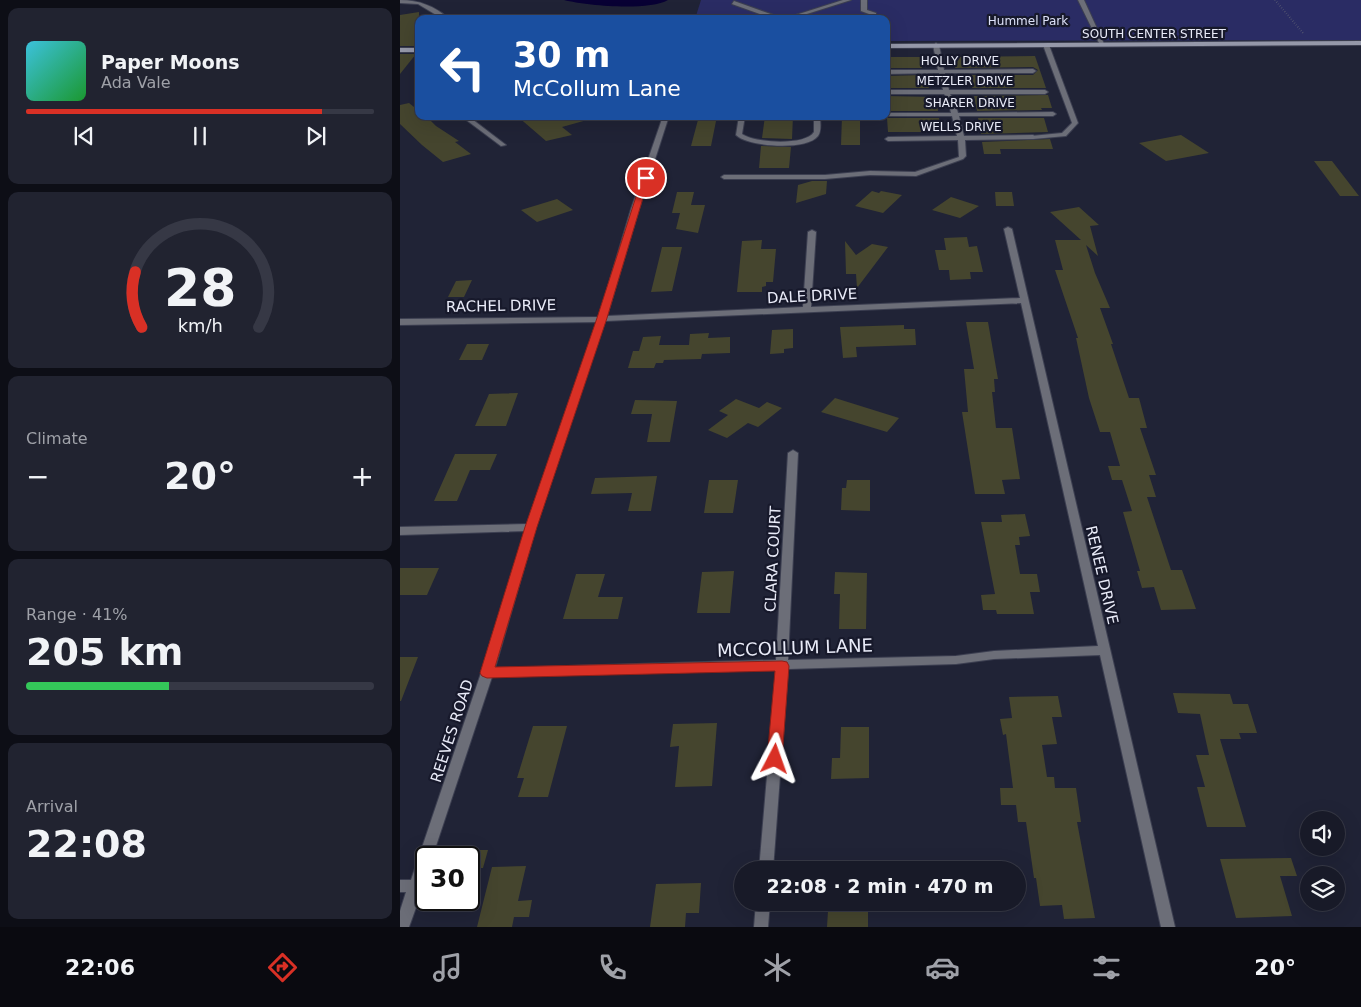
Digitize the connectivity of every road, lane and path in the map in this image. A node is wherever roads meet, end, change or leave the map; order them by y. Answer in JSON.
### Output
{"nodes":[{"id":1,"x":848,"y":0,"type":"edge"},
{"id":2,"x":864,"y":0,"type":"edge"},
{"id":3,"x":1081,"y":0,"type":"edge"},
{"id":4,"x":1275,"y":0,"type":"edge"},
{"id":5,"x":400,"y":1,"type":"edge"},
{"id":6,"x":735,"y":1,"type":"edge"},
{"id":7,"x":441,"y":15,"type":"edge"},
{"id":8,"x":770,"y":15,"type":"edge"},
{"id":9,"x":798,"y":15,"type":"edge"},
{"id":10,"x":872,"y":15,"type":"edge"},
{"id":11,"x":1305,"y":35,"type":"dead end"},
{"id":12,"x":1361,"y":43,"type":"edge"},
{"id":13,"x":936,"y":45,"type":"junction"},
{"id":14,"x":1046,"y":45,"type":"junction"},
{"id":15,"x":1103,"y":45,"type":"junction"},
{"id":16,"x":890,"y":46,"type":"edge"},
{"id":17,"x":400,"y":50,"type":"edge"},
{"id":18,"x":415,"y":50,"type":"edge"},
{"id":19,"x":1034,"y":71,"type":"dead end"},
{"id":20,"x":890,"y":72,"type":"edge"},
{"id":21,"x":941,"y":72,"type":"junction"},
{"id":22,"x":890,"y":92,"type":"edge"},
{"id":23,"x":946,"y":92,"type":"junction"},
{"id":24,"x":1045,"y":92,"type":"dead end"},
{"id":25,"x":954,"y":114,"type":"junction"},
{"id":26,"x":1053,"y":114,"type":"dead end"},
{"id":27,"x":890,"y":115,"type":"edge"},
{"id":28,"x":469,"y":120,"type":"edge"},
{"id":29,"x":665,"y":120,"type":"edge"},
{"id":30,"x":741,"y":120,"type":"edge"},
{"id":31,"x":817,"y":120,"type":"edge"},
{"id":32,"x":960,"y":138,"type":"junction"},
{"id":33,"x":888,"y":139,"type":"dead end"},
{"id":34,"x":503,"y":145,"type":"dead end"},
{"id":35,"x":724,"y":177,"type":"dead end"},
{"id":36,"x":1008,"y":229,"type":"dead end"},
{"id":37,"x":812,"y":232,"type":"dead end"},
{"id":38,"x":1023,"y":300,"type":"junction"},
{"id":39,"x":807,"y":310,"type":"junction"},
{"id":40,"x":602,"y":318,"type":"junction"},
{"id":41,"x":400,"y":322,"type":"edge"},
{"id":42,"x":793,"y":453,"type":"dead end"},
{"id":43,"x":531,"y":527,"type":"junction"},
{"id":44,"x":400,"y":530,"type":"edge"},
{"id":45,"x":1104,"y":650,"type":"junction"},
{"id":46,"x":782,"y":666,"type":"junction"},
{"id":47,"x":487,"y":673,"type":"junction"},
{"id":48,"x":429,"y":846,"type":"edge"},
{"id":49,"x":767,"y":861,"type":"edge"},
{"id":50,"x":400,"y":886,"type":"edge"},
{"id":51,"x":415,"y":886,"type":"edge"},
{"id":52,"x":415,"y":889,"type":"edge"},
{"id":53,"x":763,"y":911,"type":"edge"},
{"id":54,"x":402,"y":927,"type":"edge"},
{"id":55,"x":762,"y":927,"type":"edge"},
{"id":56,"x":1168,"y":927,"type":"edge"}],
"edges":[{"from":1,"to":9,"type":"street"},
{"from":2,"to":10,"type":"street"},
{"from":3,"to":15,"type":"street"},
{"from":4,"to":11,"type":"path"},
{"from":5,"to":7,"type":"street"},
{"from":6,"to":8,"type":"street"},
{"from":12,"to":15,"type":"main road","name":"SOUTH CENTER STREET"},
{"from":13,"to":14,"type":"main road","name":"SOUTH CENTER STREET"},
{"from":13,"to":16,"type":"main road","name":"SOUTH CENTER STREET"},
{"from":13,"to":21,"type":"street"},
{"from":14,"to":15,"type":"main road","name":"SOUTH CENTER STREET"},
{"from":14,"to":32,"type":"street","name":"WELLS DRIVE"},
{"from":17,"to":18,"type":"main road"},
{"from":19,"to":21,"type":"street","name":"HOLLY DRIVE"},
{"from":20,"to":21,"type":"street","name":"HOLLY DRIVE"},
{"from":21,"to":23,"type":"street"},
{"from":22,"to":23,"type":"street","name":"METZLER DRIVE"},
{"from":23,"to":24,"type":"street","name":"METZLER DRIVE"},
{"from":23,"to":25,"type":"street"},
{"from":25,"to":26,"type":"street","name":"SHARER DRIVE"},
{"from":25,"to":27,"type":"street","name":"SHARER DRIVE"},
{"from":25,"to":32,"type":"street"},
{"from":28,"to":34,"type":"street"},
{"from":29,"to":40,"type":"street","name":"REEVES ROAD"},
{"from":30,"to":31,"type":"street"},
{"from":32,"to":33,"type":"street","name":"WELLS DRIVE"},
{"from":32,"to":35,"type":"street"},
{"from":36,"to":38,"type":"street","name":"RENEE DRIVE"},
{"from":37,"to":39,"type":"street"},
{"from":38,"to":39,"type":"street","name":"DALE DRIVE"},
{"from":38,"to":45,"type":"street","name":"RENEE DRIVE"},
{"from":39,"to":40,"type":"street","name":"DALE DRIVE"},
{"from":40,"to":41,"type":"street","name":"RACHEL DRIVE"},
{"from":40,"to":43,"type":"street","name":"REEVES ROAD"},
{"from":42,"to":46,"type":"street","name":"CLARA COURT"},
{"from":43,"to":44,"type":"street"},
{"from":43,"to":47,"type":"street","name":"REEVES ROAD"},
{"from":45,"to":46,"type":"street","name":"MCCOLLUM LANE"},
{"from":45,"to":56,"type":"street","name":"RENEE DRIVE"},
{"from":46,"to":47,"type":"street","name":"MCCOLLUM LANE"},
{"from":46,"to":49,"type":"street","name":"CLARA COURT"},
{"from":47,"to":48,"type":"street","name":"REEVES ROAD"},
{"from":50,"to":51,"type":"street"},
{"from":52,"to":54,"type":"street","name":"REEVES ROAD"},
{"from":53,"to":55,"type":"street"}]}
